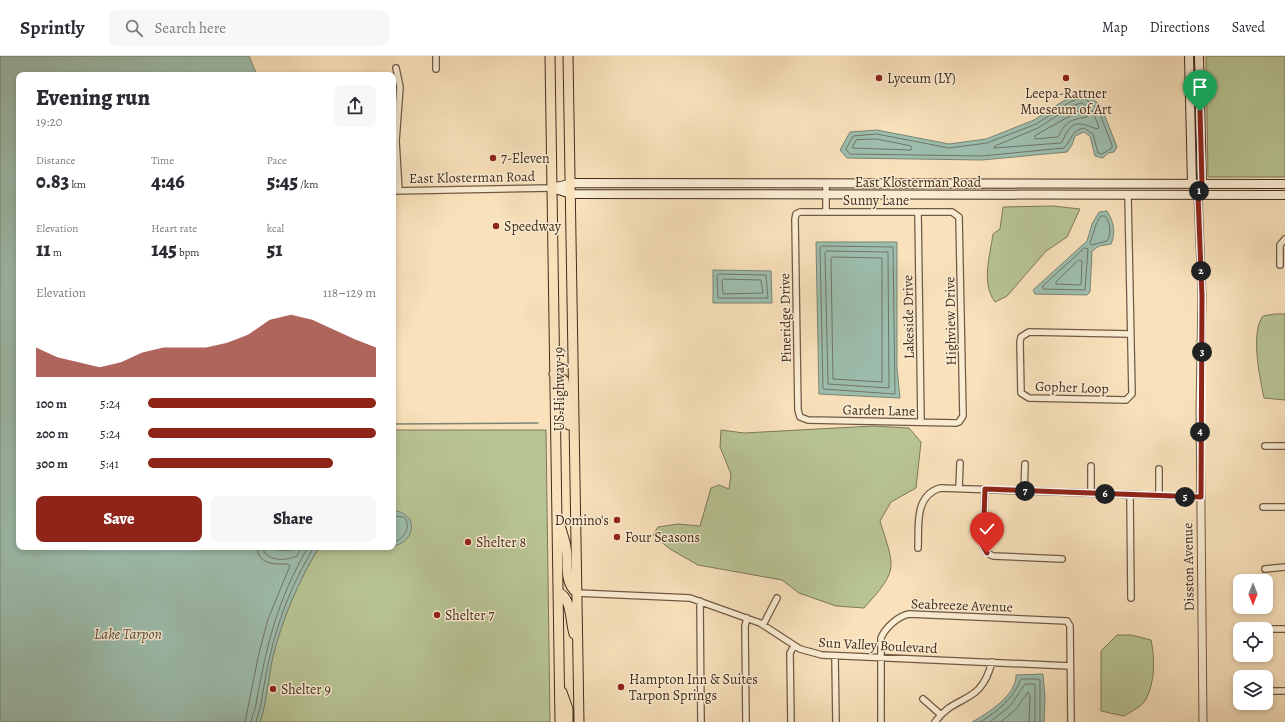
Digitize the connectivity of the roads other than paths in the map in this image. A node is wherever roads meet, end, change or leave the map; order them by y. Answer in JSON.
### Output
{"nodes":[{"id":1,"x":436,"y":56,"type":"edge"},
{"id":2,"x":550,"y":56,"type":"edge"},
{"id":3,"x":568,"y":56,"type":"edge"},
{"id":4,"x":1189,"y":56,"type":"edge"},
{"id":5,"x":1199,"y":56,"type":"edge"},
{"id":6,"x":396,"y":68,"type":"dead end"},
{"id":7,"x":436,"y":69,"type":"dead end"},
{"id":8,"x":570,"y":183,"type":"junction"},
{"id":9,"x":1192,"y":184,"type":"junction"},
{"id":10,"x":1202,"y":184,"type":"junction"},
{"id":11,"x":1285,"y":184,"type":"edge"},
{"id":12,"x":826,"y":185,"type":"junction"},
{"id":13,"x":552,"y":188,"type":"junction"},
{"id":14,"x":396,"y":191,"type":"edge"},
{"id":15,"x":571,"y":194,"type":"junction"},
{"id":16,"x":826,"y":195,"type":"junction"},
{"id":17,"x":1128,"y":195,"type":"junction"},
{"id":18,"x":1198,"y":195,"type":"junction"},
{"id":19,"x":1285,"y":195,"type":"edge"},
{"id":20,"x":826,"y":212,"type":"junction"},
{"id":21,"x":918,"y":212,"type":"junction"},
{"id":22,"x":959,"y":217,"type":"joint"},
{"id":23,"x":795,"y":218,"type":"joint"},
{"id":24,"x":1285,"y":239,"type":"edge"},
{"id":25,"x":1280,"y":266,"type":"dead end"},
{"id":26,"x":1130,"y":334,"type":"junction"},
{"id":27,"x":554,"y":374,"type":"junction"},
{"id":28,"x":800,"y":417,"type":"joint"},
{"id":29,"x":922,"y":422,"type":"junction"},
{"id":30,"x":958,"y":423,"type":"joint"},
{"id":31,"x":1265,"y":446,"type":"dead end"},
{"id":32,"x":1285,"y":446,"type":"edge"},
{"id":33,"x":573,"y":450,"type":"junction"},
{"id":34,"x":960,"y":463,"type":"dead end"},
{"id":35,"x":1025,"y":464,"type":"dead end"},
{"id":36,"x":1092,"y":466,"type":"dead end"},
{"id":37,"x":1159,"y":470,"type":"dead end"},
{"id":38,"x":959,"y":488,"type":"junction"},
{"id":39,"x":985,"y":489,"type":"junction"},
{"id":40,"x":1024,"y":491,"type":"junction"},
{"id":41,"x":1091,"y":493,"type":"junction"},
{"id":42,"x":1130,"y":495,"type":"junction"},
{"id":43,"x":1159,"y":496,"type":"junction"},
{"id":44,"x":1201,"y":497,"type":"junction"},
{"id":45,"x":1263,"y":507,"type":"dead end"},
{"id":46,"x":1285,"y":507,"type":"edge"},
{"id":47,"x":556,"y":508,"type":"junction"},
{"id":48,"x":918,"y":548,"type":"dead end"},
{"id":49,"x":1062,"y":559,"type":"dead end"},
{"id":50,"x":1285,"y":567,"type":"edge"},
{"id":51,"x":1265,"y":569,"type":"dead end"},
{"id":52,"x":558,"y":592,"type":"junction"},
{"id":53,"x":577,"y":593,"type":"junction"},
{"id":54,"x":777,"y":598,"type":"dead end"},
{"id":55,"x":1131,"y":598,"type":"dead end"},
{"id":56,"x":700,"y":601,"type":"junction"},
{"id":57,"x":747,"y":618,"type":"junction"},
{"id":58,"x":763,"y":625,"type":"junction"},
{"id":59,"x":1285,"y":629,"type":"edge"},
{"id":60,"x":1273,"y":630,"type":"edge"},
{"id":61,"x":794,"y":646,"type":"junction"},
{"id":62,"x":578,"y":651,"type":"junction"},
{"id":63,"x":835,"y":656,"type":"junction"},
{"id":64,"x":880,"y":658,"type":"junction"},
{"id":65,"x":992,"y":662,"type":"junction"},
{"id":66,"x":1070,"y":666,"type":"junction"},
{"id":67,"x":559,"y":683,"type":"junction"},
{"id":68,"x":1273,"y":691,"type":"edge"},
{"id":69,"x":1285,"y":691,"type":"edge"},
{"id":70,"x":923,"y":699,"type":"dead end"},
{"id":71,"x":940,"y":714,"type":"junction"},
{"id":72,"x":560,"y":722,"type":"edge"},
{"id":73,"x":568,"y":722,"type":"edge"},
{"id":74,"x":579,"y":722,"type":"edge"},
{"id":75,"x":701,"y":722,"type":"edge"},
{"id":76,"x":746,"y":722,"type":"edge"},
{"id":77,"x":791,"y":722,"type":"edge"},
{"id":78,"x":836,"y":722,"type":"edge"},
{"id":79,"x":881,"y":722,"type":"edge"},
{"id":80,"x":935,"y":722,"type":"edge"},
{"id":81,"x":1071,"y":722,"type":"edge"},
{"id":82,"x":1203,"y":722,"type":"edge"}],
"edges":[{"from":1,"to":7,"type":"street"},
{"from":2,"to":13,"type":"highway","name":"US Highway 19"},
{"from":3,"to":8,"type":"highway","name":"US Highway 19"},
{"from":4,"to":9,"type":"main road"},
{"from":5,"to":10,"type":"main road"},
{"from":6,"to":14,"type":"street"},
{"from":8,"to":12,"type":"main road","name":"East Klosterman Road"},
{"from":8,"to":13,"type":"main road","name":"East Klosterman Road"},
{"from":8,"to":15,"type":"highway","name":"US Highway 19"},
{"from":9,"to":10,"type":"main road","name":"East Klosterman Road"},
{"from":9,"to":12,"type":"main road","name":"East Klosterman Road"},
{"from":9,"to":18,"type":"main road"},
{"from":10,"to":11,"type":"main road","name":"East Klosterman Road"},
{"from":10,"to":18,"type":"main road"},
{"from":12,"to":16,"type":"street"},
{"from":13,"to":14,"type":"street","name":"East Klosterman Road"},
{"from":13,"to":15,"type":"main road","name":"East Klosterman Road"},
{"from":13,"to":27,"type":"highway","name":"US Highway 19"},
{"from":15,"to":16,"type":"main road","name":"East Klosterman Road"},
{"from":15,"to":33,"type":"highway","name":"US Highway 19"},
{"from":16,"to":17,"type":"main road","name":"East Klosterman Road"},
{"from":16,"to":20,"type":"street"},
{"from":17,"to":18,"type":"main road","name":"East Klosterman Road"},
{"from":17,"to":26,"type":"street","name":"Gopher Loop"},
{"from":18,"to":19,"type":"main road","name":"East Klosterman Road"},
{"from":18,"to":44,"type":"street","name":"Disston Avenue"},
{"from":20,"to":21,"type":"street","name":"Sunny Lane"},
{"from":20,"to":23,"type":"street","name":"Sunny Lane"},
{"from":21,"to":22,"type":"street","name":"Sunny Lane"},
{"from":21,"to":29,"type":"street","name":"Lakeside Drive"},
{"from":22,"to":30,"type":"street","name":"Highview Drive"},
{"from":23,"to":28,"type":"street","name":"Pineridge Drive"},
{"from":24,"to":25,"type":"street"},
{"from":26,"to":26,"type":"street","name":"Gopher Loop"},
{"from":27,"to":33,"type":"highway"},
{"from":27,"to":47,"type":"highway","name":"US Highway 19"},
{"from":28,"to":29,"type":"street","name":"Garden Lane"},
{"from":29,"to":30,"type":"street","name":"Garden Lane"},
{"from":31,"to":32,"type":"street"},
{"from":33,"to":53,"type":"highway","name":"US Highway 19"},
{"from":34,"to":38,"type":"street"},
{"from":35,"to":40,"type":"street"},
{"from":36,"to":41,"type":"street"},
{"from":37,"to":43,"type":"street"},
{"from":38,"to":39,"type":"street"},
{"from":38,"to":48,"type":"street"},
{"from":39,"to":40,"type":"street"},
{"from":39,"to":49,"type":"street"},
{"from":40,"to":41,"type":"street"},
{"from":41,"to":42,"type":"street"},
{"from":42,"to":43,"type":"street"},
{"from":42,"to":55,"type":"street"},
{"from":43,"to":44,"type":"street"},
{"from":44,"to":82,"type":"street","name":"Disston Avenue"},
{"from":45,"to":46,"type":"street"},
{"from":47,"to":52,"type":"highway","name":"US Highway 19"},
{"from":47,"to":53,"type":"highway"},
{"from":50,"to":51,"type":"street"},
{"from":52,"to":62,"type":"highway"},
{"from":52,"to":67,"type":"highway","name":"US Highway 19"},
{"from":53,"to":56,"type":"street","name":"Sun Valley Boulevard"},
{"from":53,"to":62,"type":"highway","name":"US Highway 19"},
{"from":54,"to":58,"type":"street"},
{"from":56,"to":57,"type":"street","name":"Sun Valley Boulevard"},
{"from":56,"to":75,"type":"street"},
{"from":57,"to":58,"type":"street","name":"Sun Valley Boulevard"},
{"from":57,"to":76,"type":"street"},
{"from":58,"to":61,"type":"street","name":"Sun Valley Boulevard"},
{"from":59,"to":60,"type":"street"},
{"from":61,"to":63,"type":"street","name":"Sun Valley Boulevard"},
{"from":61,"to":77,"type":"street"},
{"from":62,"to":74,"type":"highway","name":"US Highway 19"},
{"from":63,"to":64,"type":"street","name":"Sun Valley Boulevard"},
{"from":63,"to":78,"type":"street"},
{"from":64,"to":65,"type":"street","name":"Sun Valley Boulevard"},
{"from":64,"to":66,"type":"street","name":"Seabreeze Avenue"},
{"from":64,"to":79,"type":"street","name":"Seabreeze Avenue"},
{"from":65,"to":66,"type":"street","name":"Sun Valley Boulevard"},
{"from":65,"to":71,"type":"street"},
{"from":66,"to":81,"type":"street"},
{"from":67,"to":72,"type":"highway","name":"US Highway 19"},
{"from":67,"to":73,"type":"highway"},
{"from":68,"to":69,"type":"street"},
{"from":70,"to":71,"type":"street"},
{"from":71,"to":80,"type":"street"}]}
